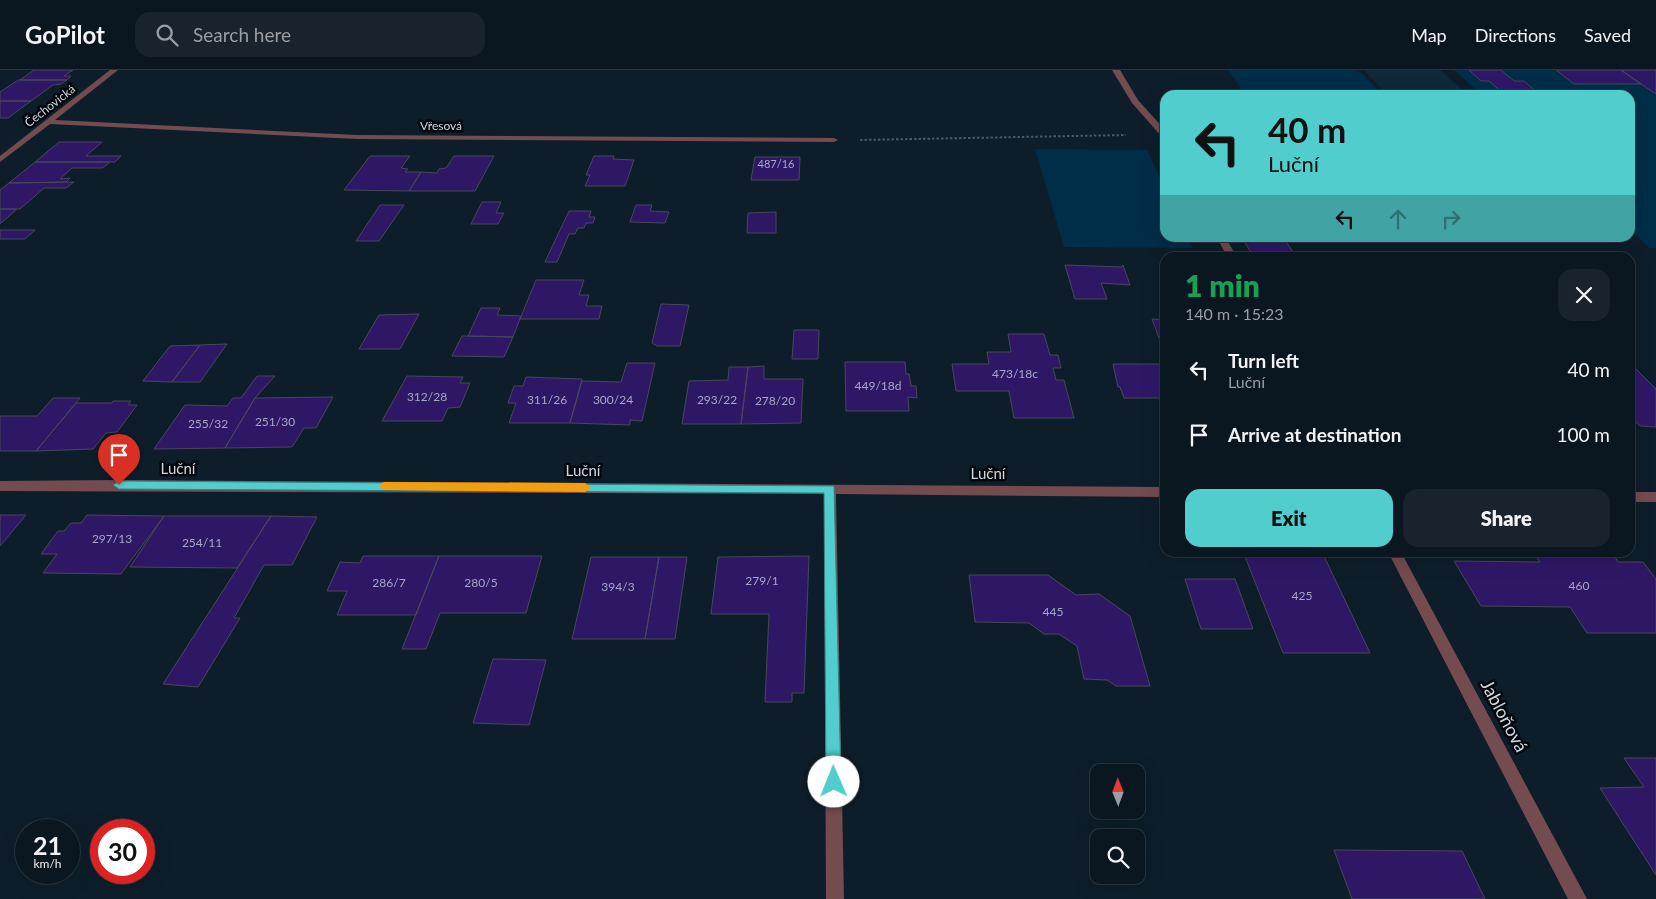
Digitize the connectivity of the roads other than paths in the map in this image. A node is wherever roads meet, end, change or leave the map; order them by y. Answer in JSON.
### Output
{"nodes":[{"id":1,"x":114,"y":70,"type":"edge"},
{"id":2,"x":1116,"y":70,"type":"edge"},
{"id":3,"x":49,"y":122,"type":"junction"},
{"id":4,"x":1160,"y":129,"type":"edge"},
{"id":5,"x":834,"y":140,"type":"road end"},
{"id":6,"x":0,"y":160,"type":"edge"},
{"id":7,"x":0,"y":486,"type":"edge"},
{"id":8,"x":830,"y":489,"type":"junction"},
{"id":9,"x":1160,"y":492,"type":"edge"},
{"id":10,"x":1635,"y":497,"type":"edge"},
{"id":11,"x":1656,"y":497,"type":"edge"},
{"id":12,"x":1397,"y":557,"type":"edge"},
{"id":13,"x":835,"y":899,"type":"edge"},
{"id":14,"x":1578,"y":899,"type":"edge"}],
"edges":[{"from":1,"to":3,"type":"street","name":"Čechovická"},
{"from":2,"to":4,"type":"street"},
{"from":3,"to":5,"type":"street","name":"Vřesová"},
{"from":3,"to":6,"type":"street","name":"Čechovická"},
{"from":7,"to":8,"type":"street","name":"Luční"},
{"from":8,"to":9,"type":"street","name":"Luční"},
{"from":8,"to":13,"type":"street"},
{"from":10,"to":11,"type":"street"},
{"from":12,"to":14,"type":"street","name":"Jabloňová"}]}
